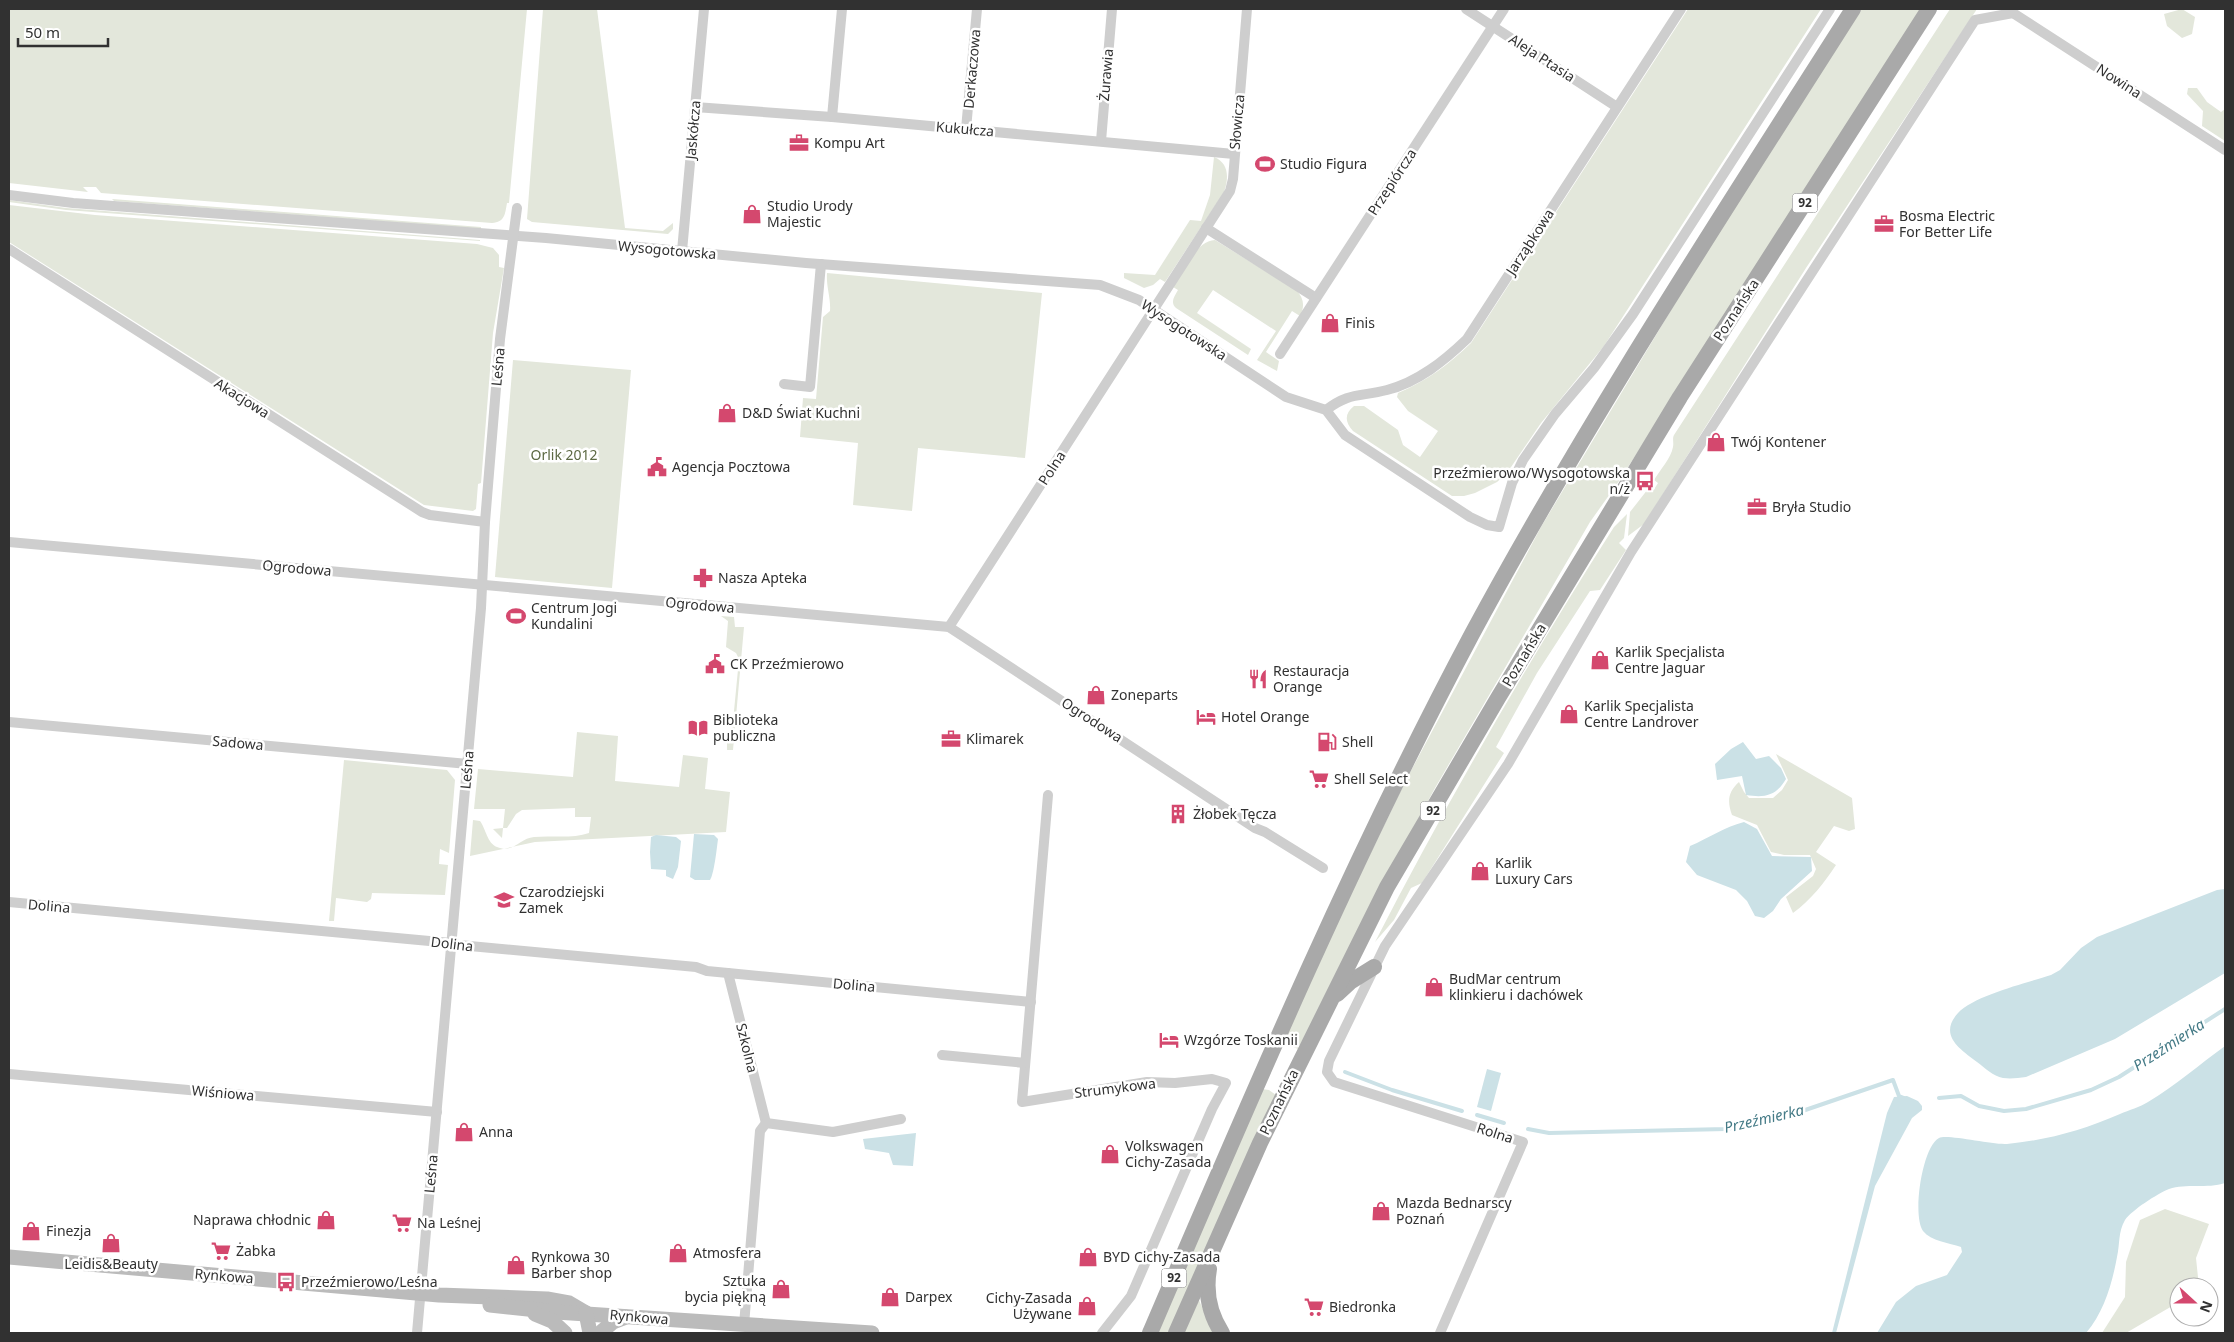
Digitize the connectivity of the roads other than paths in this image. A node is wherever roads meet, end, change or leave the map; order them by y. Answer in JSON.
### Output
{"nodes":[{"id":1,"x":704,"y":9,"type":"edge"},
{"id":2,"x":842,"y":9,"type":"edge"},
{"id":3,"x":977,"y":9,"type":"edge"},
{"id":4,"x":1112,"y":9,"type":"edge"},
{"id":5,"x":1247,"y":9,"type":"edge"},
{"id":6,"x":1466,"y":9,"type":"edge"},
{"id":7,"x":1504,"y":9,"type":"edge"},
{"id":8,"x":1681,"y":9,"type":"edge"},
{"id":9,"x":1830,"y":9,"type":"edge"},
{"id":10,"x":1853,"y":9,"type":"edge"},
{"id":11,"x":1929,"y":9,"type":"edge"},
{"id":12,"x":2015,"y":11,"type":"edge"},
{"id":13,"x":1493,"y":26,"type":"junction"},
{"id":14,"x":695,"y":107,"type":"junction"},
{"id":15,"x":1617,"y":107,"type":"junction"},
{"id":16,"x":832,"y":117,"type":"junction"},
{"id":17,"x":966,"y":129,"type":"junction"},
{"id":18,"x":1101,"y":141,"type":"junction"},
{"id":19,"x":2225,"y":150,"type":"edge"},
{"id":20,"x":1234,"y":154,"type":"junction"},
{"id":21,"x":9,"y":194,"type":"edge"},
{"id":22,"x":516,"y":208,"type":"dead end"},
{"id":23,"x":1206,"y":228,"type":"junction"},
{"id":24,"x":513,"y":236,"type":"junction"},
{"id":25,"x":9,"y":249,"type":"edge"},
{"id":26,"x":682,"y":251,"type":"junction"},
{"id":27,"x":821,"y":264,"type":"junction"},
{"id":28,"x":1316,"y":298,"type":"junction"},
{"id":29,"x":1154,"y":309,"type":"junction"},
{"id":30,"x":1280,"y":354,"type":"dead end"},
{"id":31,"x":784,"y":384,"type":"dead end"},
{"id":32,"x":1326,"y":410,"type":"junction"},
{"id":33,"x":485,"y":522,"type":"junction"},
{"id":34,"x":9,"y":542,"type":"edge"},
{"id":35,"x":482,"y":586,"type":"junction"},
{"id":36,"x":949,"y":627,"type":"junction"},
{"id":37,"x":9,"y":722,"type":"edge"},
{"id":38,"x":468,"y":764,"type":"junction"},
{"id":39,"x":1048,"y":795,"type":"dead end"},
{"id":40,"x":1323,"y":868,"type":"dead end"},
{"id":41,"x":9,"y":902,"type":"edge"},
{"id":42,"x":452,"y":943,"type":"junction"},
{"id":43,"x":1374,"y":967,"type":"junction"},
{"id":44,"x":728,"y":974,"type":"junction"},
{"id":45,"x":1031,"y":1002,"type":"junction"},
{"id":46,"x":1325,"y":1009,"type":"junction"},
{"id":47,"x":942,"y":1055,"type":"dead end"},
{"id":48,"x":1025,"y":1063,"type":"junction"},
{"id":49,"x":9,"y":1074,"type":"edge"},
{"id":50,"x":437,"y":1112,"type":"junction"},
{"id":51,"x":901,"y":1119,"type":"dead end"},
{"id":52,"x":766,"y":1123,"type":"junction"},
{"id":53,"x":1215,"y":1244,"type":"junction"},
{"id":54,"x":9,"y":1257,"type":"edge"},
{"id":55,"x":420,"y":1294,"type":"junction"},
{"id":56,"x":439,"y":1295,"type":"junction"},
{"id":57,"x":515,"y":1308,"type":"junction"},
{"id":58,"x":586,"y":1312,"type":"junction"},
{"id":59,"x":631,"y":1316,"type":"junction"},
{"id":60,"x":744,"y":1325,"type":"junction"},
{"id":61,"x":1149,"y":1332,"type":"edge"},
{"id":62,"x":417,"y":1333,"type":"edge"},
{"id":63,"x":566,"y":1333,"type":"edge"},
{"id":64,"x":590,"y":1333,"type":"edge"},
{"id":65,"x":600,"y":1333,"type":"edge"},
{"id":66,"x":872,"y":1333,"type":"edge"},
{"id":67,"x":1102,"y":1333,"type":"edge"},
{"id":68,"x":1176,"y":1333,"type":"edge"},
{"id":69,"x":1222,"y":1333,"type":"edge"},
{"id":70,"x":1440,"y":1333,"type":"edge"}],
"edges":[{"from":1,"to":14,"type":"street","name":"Jaskółcza"},
{"from":2,"to":16,"type":"street"},
{"from":3,"to":17,"type":"street","name":"Derkaczowa"},
{"from":4,"to":18,"type":"street","name":"Żurawia"},
{"from":5,"to":20,"type":"street","name":"Słowicza"},
{"from":6,"to":13,"type":"street","name":"Aleja Ptasia"},
{"from":7,"to":13,"type":"street","name":"Przepiórcza"},
{"from":8,"to":15,"type":"street","name":"Jarząbkowa"},
{"from":9,"to":32,"type":"street"},
{"from":10,"to":61,"type":"main road","name":"Poznańska","number":"92"},
{"from":11,"to":46,"type":"main road","name":"Poznańska","number":"92"},
{"from":12,"to":19,"type":"street","name":"Nowina"},
{"from":12,"to":43,"type":"street"},
{"from":13,"to":15,"type":"street","name":"Aleja Ptasia"},
{"from":13,"to":28,"type":"street","name":"Przepiórcza"},
{"from":14,"to":16,"type":"street","name":"Kukułcza"},
{"from":14,"to":26,"type":"street","name":"Jaskółcza"},
{"from":15,"to":32,"type":"street","name":"Jarząbkowa"},
{"from":16,"to":17,"type":"street","name":"Kukułcza"},
{"from":17,"to":18,"type":"street","name":"Kukułcza"},
{"from":18,"to":20,"type":"street","name":"Kukułcza"},
{"from":20,"to":23,"type":"street","name":"Słowicza"},
{"from":21,"to":24,"type":"street","name":"Wysogotowska"},
{"from":22,"to":24,"type":"street","name":"Leśna"},
{"from":23,"to":28,"type":"street"},
{"from":23,"to":29,"type":"street","name":"Słowicza"},
{"from":24,"to":26,"type":"street","name":"Wysogotowska"},
{"from":24,"to":33,"type":"street","name":"Leśna"},
{"from":25,"to":33,"type":"street","name":"Akacjowa"},
{"from":26,"to":27,"type":"street","name":"Wysogotowska"},
{"from":27,"to":29,"type":"street","name":"Wysogotowska"},
{"from":27,"to":31,"type":"street"},
{"from":28,"to":30,"type":"street","name":"Przepiórcza"},
{"from":29,"to":32,"type":"street","name":"Wysogotowska"},
{"from":29,"to":36,"type":"street","name":"Polna"},
{"from":33,"to":35,"type":"street","name":"Leśna"},
{"from":34,"to":35,"type":"street","name":"Ogrodowa"},
{"from":35,"to":36,"type":"street","name":"Ogrodowa"},
{"from":35,"to":38,"type":"street","name":"Leśna"},
{"from":36,"to":40,"type":"street","name":"Ogrodowa"},
{"from":37,"to":38,"type":"street","name":"Sadowa"},
{"from":38,"to":42,"type":"street","name":"Leśna"},
{"from":39,"to":45,"type":"street"},
{"from":41,"to":42,"type":"street","name":"Dolina"},
{"from":42,"to":44,"type":"street","name":"Dolina"},
{"from":42,"to":50,"type":"street","name":"Leśna"},
{"from":43,"to":46,"type":"main road"},
{"from":43,"to":70,"type":"street","name":"Rolna"},
{"from":44,"to":45,"type":"street","name":"Dolina"},
{"from":44,"to":52,"type":"street","name":"Szkolna"},
{"from":45,"to":48,"type":"street"},
{"from":46,"to":53,"type":"main road","name":"Poznańska","number":"92"},
{"from":47,"to":48,"type":"street"},
{"from":48,"to":67,"type":"street","name":"Strumykowa"},
{"from":49,"to":50,"type":"street","name":"Wiśniowa"},
{"from":50,"to":55,"type":"street","name":"Leśna"},
{"from":51,"to":52,"type":"street"},
{"from":52,"to":60,"type":"street"},
{"from":53,"to":68,"type":"main road","name":"Poznańska","number":"92"},
{"from":53,"to":69,"type":"main road"},
{"from":54,"to":55,"type":"street","name":"Rynkowa"},
{"from":55,"to":56,"type":"street","name":"Rynkowa"},
{"from":55,"to":62,"type":"street","name":"Leśna"},
{"from":56,"to":57,"type":"street","name":"Rynkowa"},
{"from":56,"to":58,"type":"street","name":"Rynkowa"},
{"from":57,"to":58,"type":"street","name":"Rynkowa"},
{"from":57,"to":63,"type":"street"},
{"from":58,"to":59,"type":"street","name":"Rynkowa"},
{"from":58,"to":63,"type":"street"},
{"from":58,"to":64,"type":"street"},
{"from":59,"to":60,"type":"street","name":"Rynkowa"},
{"from":59,"to":65,"type":"street"},
{"from":60,"to":66,"type":"street","name":"Rynkowa"}]}
